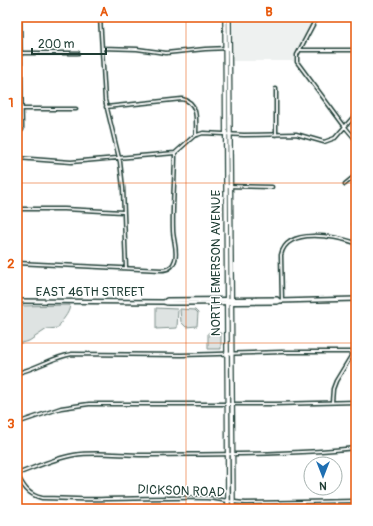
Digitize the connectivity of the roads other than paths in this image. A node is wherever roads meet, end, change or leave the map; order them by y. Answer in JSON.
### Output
{"nodes":[{"id":1,"x":20,"y":17,"type":"edge"},
{"id":2,"x":100,"y":17,"type":"edge"},
{"id":3,"x":224,"y":17,"type":"edge"},
{"id":4,"x":229,"y":17,"type":"edge"},
{"id":5,"x":317,"y":17,"type":"edge"},
{"id":6,"x":102,"y":48,"type":"junction"},
{"id":7,"x":225,"y":48,"type":"junction"},
{"id":8,"x":229,"y":48,"type":"junction"},
{"id":9,"x":300,"y":50,"type":"junction"},
{"id":10,"x":356,"y":50,"type":"edge"},
{"id":11,"x":20,"y":53,"type":"junction"},
{"id":12,"x":78,"y":53,"type":"dead end"},
{"id":13,"x":276,"y":89,"type":"dead end"},
{"id":14,"x":106,"y":107,"type":"junction"},
{"id":15,"x":21,"y":109,"type":"junction"},
{"id":16,"x":76,"y":109,"type":"dead end"},
{"id":17,"x":356,"y":114,"type":"edge"},
{"id":18,"x":345,"y":127,"type":"junction"},
{"id":19,"x":22,"y":130,"type":"dead end"},
{"id":20,"x":228,"y":134,"type":"junction"},
{"id":21,"x":196,"y":135,"type":"junction"},
{"id":22,"x":276,"y":135,"type":"junction"},
{"id":23,"x":356,"y":140,"type":"edge"},
{"id":24,"x":175,"y":153,"type":"junction"},
{"id":25,"x":17,"y":158,"type":"edge"},
{"id":26,"x":119,"y":158,"type":"junction"},
{"id":27,"x":356,"y":175,"type":"edge"},
{"id":28,"x":345,"y":184,"type":"dead end"},
{"id":29,"x":226,"y":186,"type":"junction"},
{"id":30,"x":230,"y":186,"type":"junction"},
{"id":31,"x":272,"y":187,"type":"dead end"},
{"id":32,"x":17,"y":210,"type":"edge"},
{"id":33,"x":123,"y":212,"type":"junction"},
{"id":34,"x":356,"y":244,"type":"edge"},
{"id":35,"x":17,"y":263,"type":"edge"},
{"id":36,"x":126,"y":268,"type":"junction"},
{"id":37,"x":356,"y":299,"type":"edge"},
{"id":38,"x":17,"y":301,"type":"edge"},
{"id":39,"x":229,"y":301,"type":"junction"},
{"id":40,"x":280,"y":301,"type":"junction"},
{"id":41,"x":356,"y":348,"type":"edge"},
{"id":42,"x":354,"y":352,"type":"junction"},
{"id":43,"x":227,"y":354,"type":"junction"},
{"id":44,"x":232,"y":354,"type":"junction"},
{"id":45,"x":17,"y":373,"type":"edge"},
{"id":46,"x":332,"y":402,"type":"junction"},
{"id":47,"x":356,"y":402,"type":"edge"},
{"id":48,"x":230,"y":404,"type":"junction"},
{"id":49,"x":17,"y":423,"type":"edge"},
{"id":50,"x":356,"y":448,"type":"edge"},
{"id":51,"x":230,"y":454,"type":"junction"},
{"id":52,"x":17,"y":474,"type":"edge"},
{"id":53,"x":228,"y":500,"type":"junction"},
{"id":54,"x":356,"y":501,"type":"edge"},
{"id":55,"x":334,"y":502,"type":"junction"},
{"id":56,"x":233,"y":503,"type":"junction"},
{"id":57,"x":284,"y":503,"type":"junction"},
{"id":58,"x":228,"y":509,"type":"edge"},
{"id":59,"x":233,"y":509,"type":"edge"},
{"id":60,"x":284,"y":509,"type":"edge"},
{"id":61,"x":335,"y":509,"type":"edge"}],
"edges":[{"from":1,"to":11,"type":"street"},
{"from":2,"to":6,"type":"street"},
{"from":3,"to":7,"type":"main road","name":"NORTH EMERSON AVENUE"},
{"from":4,"to":8,"type":"main road","name":"NORTH EMERSON AVENUE"},
{"from":5,"to":9,"type":"street"},
{"from":6,"to":7,"type":"street"},
{"from":6,"to":14,"type":"street"},
{"from":7,"to":8,"type":"street"},
{"from":7,"to":20,"type":"main road","name":"NORTH EMERSON AVENUE"},
{"from":8,"to":20,"type":"main road","name":"NORTH EMERSON AVENUE"},
{"from":9,"to":10,"type":"street"},
{"from":9,"to":18,"type":"street"},
{"from":11,"to":12,"type":"street"},
{"from":11,"to":15,"type":"street"},
{"from":13,"to":22,"type":"street"},
{"from":14,"to":21,"type":"street"},
{"from":14,"to":26,"type":"street"},
{"from":15,"to":16,"type":"street"},
{"from":15,"to":19,"type":"street"},
{"from":17,"to":18,"type":"street"},
{"from":18,"to":22,"type":"street"},
{"from":18,"to":23,"type":"street"},
{"from":20,"to":21,"type":"street"},
{"from":20,"to":22,"type":"street"},
{"from":20,"to":29,"type":"main road","name":"NORTH EMERSON AVENUE"},
{"from":20,"to":30,"type":"main road","name":"NORTH EMERSON AVENUE"},
{"from":21,"to":24,"type":"street"},
{"from":24,"to":26,"type":"street"},
{"from":24,"to":36,"type":"street"},
{"from":25,"to":26,"type":"street"},
{"from":26,"to":33,"type":"street"},
{"from":27,"to":28,"type":"street"},
{"from":29,"to":30,"type":"street"},
{"from":29,"to":39,"type":"main road","name":"NORTH EMERSON AVENUE"},
{"from":30,"to":31,"type":"street"},
{"from":30,"to":39,"type":"main road","name":"NORTH EMERSON AVENUE"},
{"from":32,"to":33,"type":"street"},
{"from":33,"to":36,"type":"street"},
{"from":34,"to":40,"type":"street"},
{"from":35,"to":36,"type":"street"},
{"from":37,"to":40,"type":"main road","name":"EAST 46TH STREET"},
{"from":38,"to":39,"type":"main road","name":"EAST 46TH STREET"},
{"from":39,"to":40,"type":"main road","name":"EAST 46TH STREET"},
{"from":39,"to":43,"type":"main road","name":"NORTH EMERSON AVENUE"},
{"from":39,"to":44,"type":"main road","name":"NORTH EMERSON AVENUE"},
{"from":41,"to":42,"type":"street"},
{"from":42,"to":44,"type":"street"},
{"from":42,"to":46,"type":"street"},
{"from":43,"to":44,"type":"street"},
{"from":43,"to":45,"type":"street"},
{"from":43,"to":48,"type":"main road","name":"NORTH EMERSON AVENUE"},
{"from":44,"to":48,"type":"main road","name":"NORTH EMERSON AVENUE"},
{"from":46,"to":47,"type":"street"},
{"from":46,"to":48,"type":"street"},
{"from":48,"to":49,"type":"street"},
{"from":48,"to":51,"type":"main road","name":"NORTH EMERSON AVENUE"},
{"from":50,"to":51,"type":"street"},
{"from":51,"to":52,"type":"street"},
{"from":51,"to":53,"type":"main road","name":"NORTH EMERSON AVENUE"},
{"from":51,"to":56,"type":"main road","name":"NORTH EMERSON AVENUE"},
{"from":52,"to":53,"type":"street","name":"DICKSON ROAD"},
{"from":53,"to":56,"type":"street","name":"DICKSON ROAD"},
{"from":53,"to":58,"type":"main road","name":"NORTH EMERSON AVENUE"},
{"from":54,"to":55,"type":"street","name":"DICKSON ROAD"},
{"from":55,"to":57,"type":"street","name":"DICKSON ROAD"},
{"from":55,"to":61,"type":"street"},
{"from":56,"to":57,"type":"street","name":"DICKSON ROAD"},
{"from":56,"to":59,"type":"main road","name":"NORTH EMERSON AVENUE"},
{"from":57,"to":60,"type":"street"}]}
